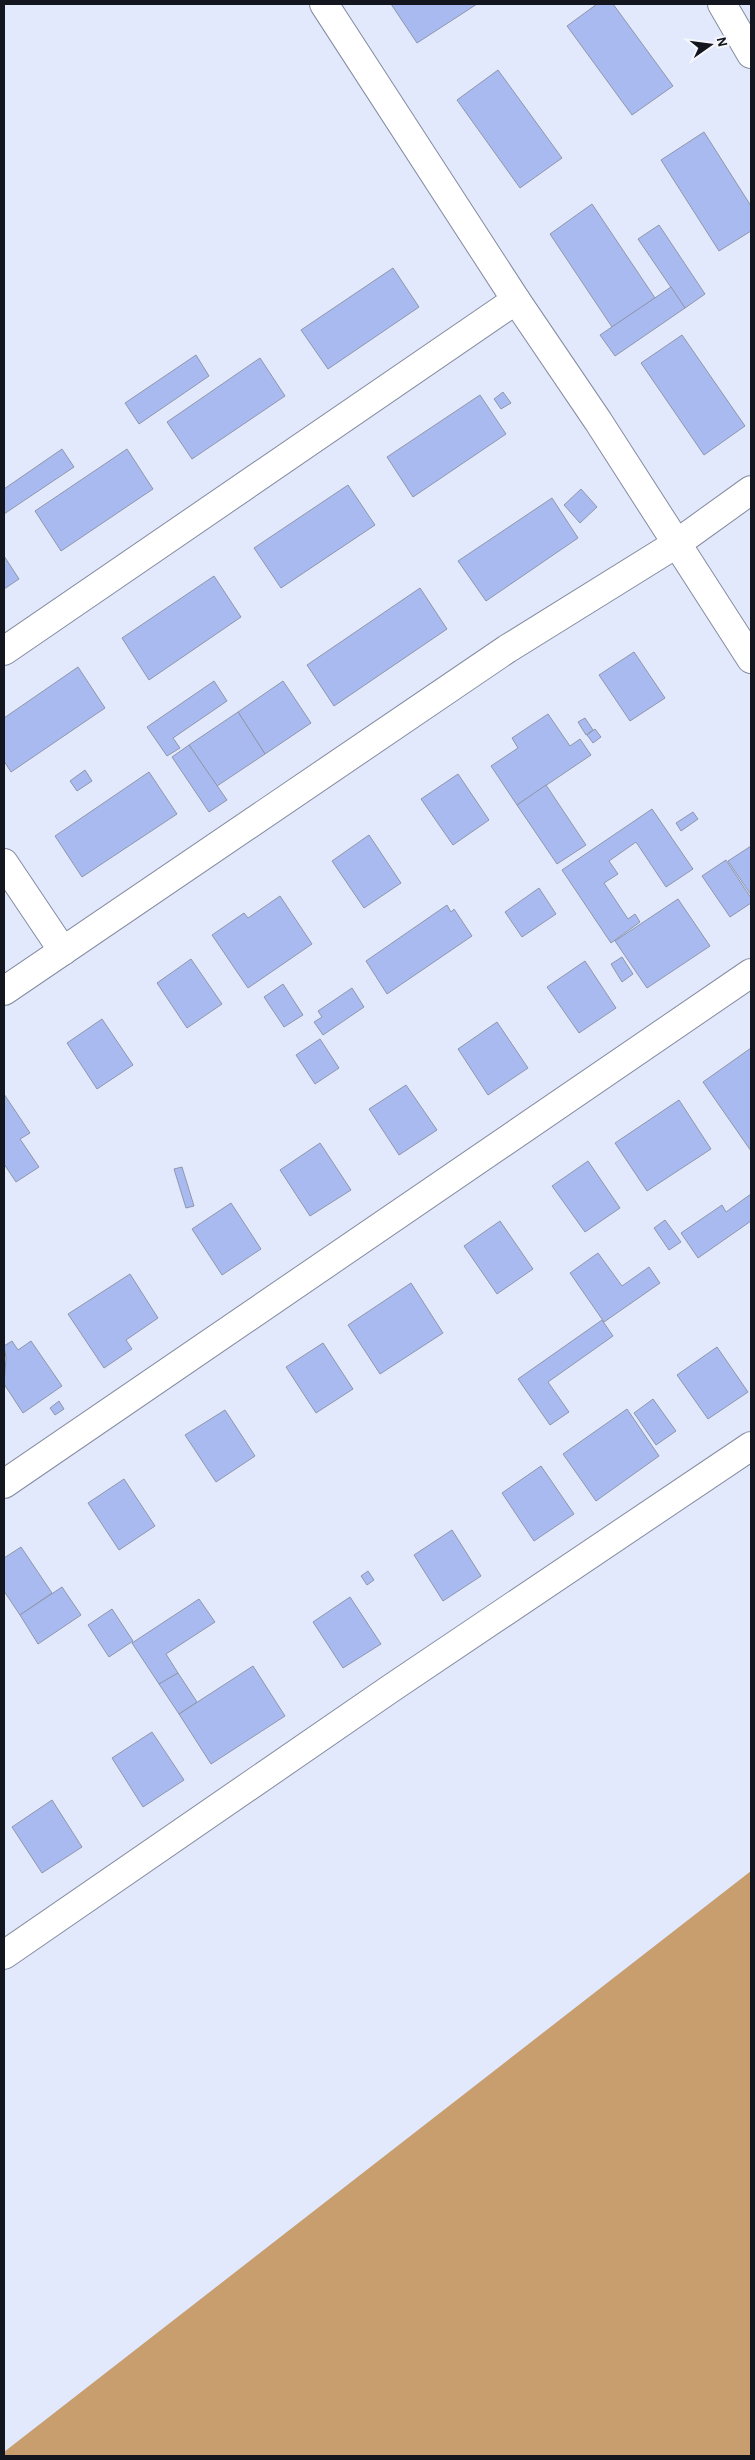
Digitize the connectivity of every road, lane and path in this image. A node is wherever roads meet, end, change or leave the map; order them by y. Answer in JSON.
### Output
{"nodes":[{"id":1,"x":324,"y":4,"type":"edge"},
{"id":2,"x":722,"y":4,"type":"edge"},
{"id":3,"x":751,"y":54,"type":"edge"},
{"id":4,"x":516,"y":300,"type":"junction"},
{"id":5,"x":751,"y":490,"type":"edge"},
{"id":6,"x":676,"y":544,"type":"junction"},
{"id":7,"x":4,"y":651,"type":"edge"},
{"id":8,"x":751,"y":660,"type":"edge"},
{"id":9,"x":4,"y":863,"type":"edge"},
{"id":10,"x":63,"y":951,"type":"junction"},
{"id":11,"x":751,"y":973,"type":"edge"},
{"id":12,"x":4,"y":991,"type":"edge"},
{"id":13,"x":751,"y":1446,"type":"edge"},
{"id":14,"x":4,"y":1484,"type":"edge"},
{"id":15,"x":4,"y":1955,"type":"edge"}],
"edges":[{"from":1,"to":4,"type":"street"},
{"from":2,"to":3,"type":"street"},
{"from":4,"to":6,"type":"street"},
{"from":4,"to":7,"type":"street"},
{"from":5,"to":6,"type":"street"},
{"from":6,"to":8,"type":"street"},
{"from":6,"to":10,"type":"street"},
{"from":9,"to":10,"type":"street"},
{"from":10,"to":12,"type":"street"},
{"from":11,"to":14,"type":"street"},
{"from":13,"to":15,"type":"street"}]}
